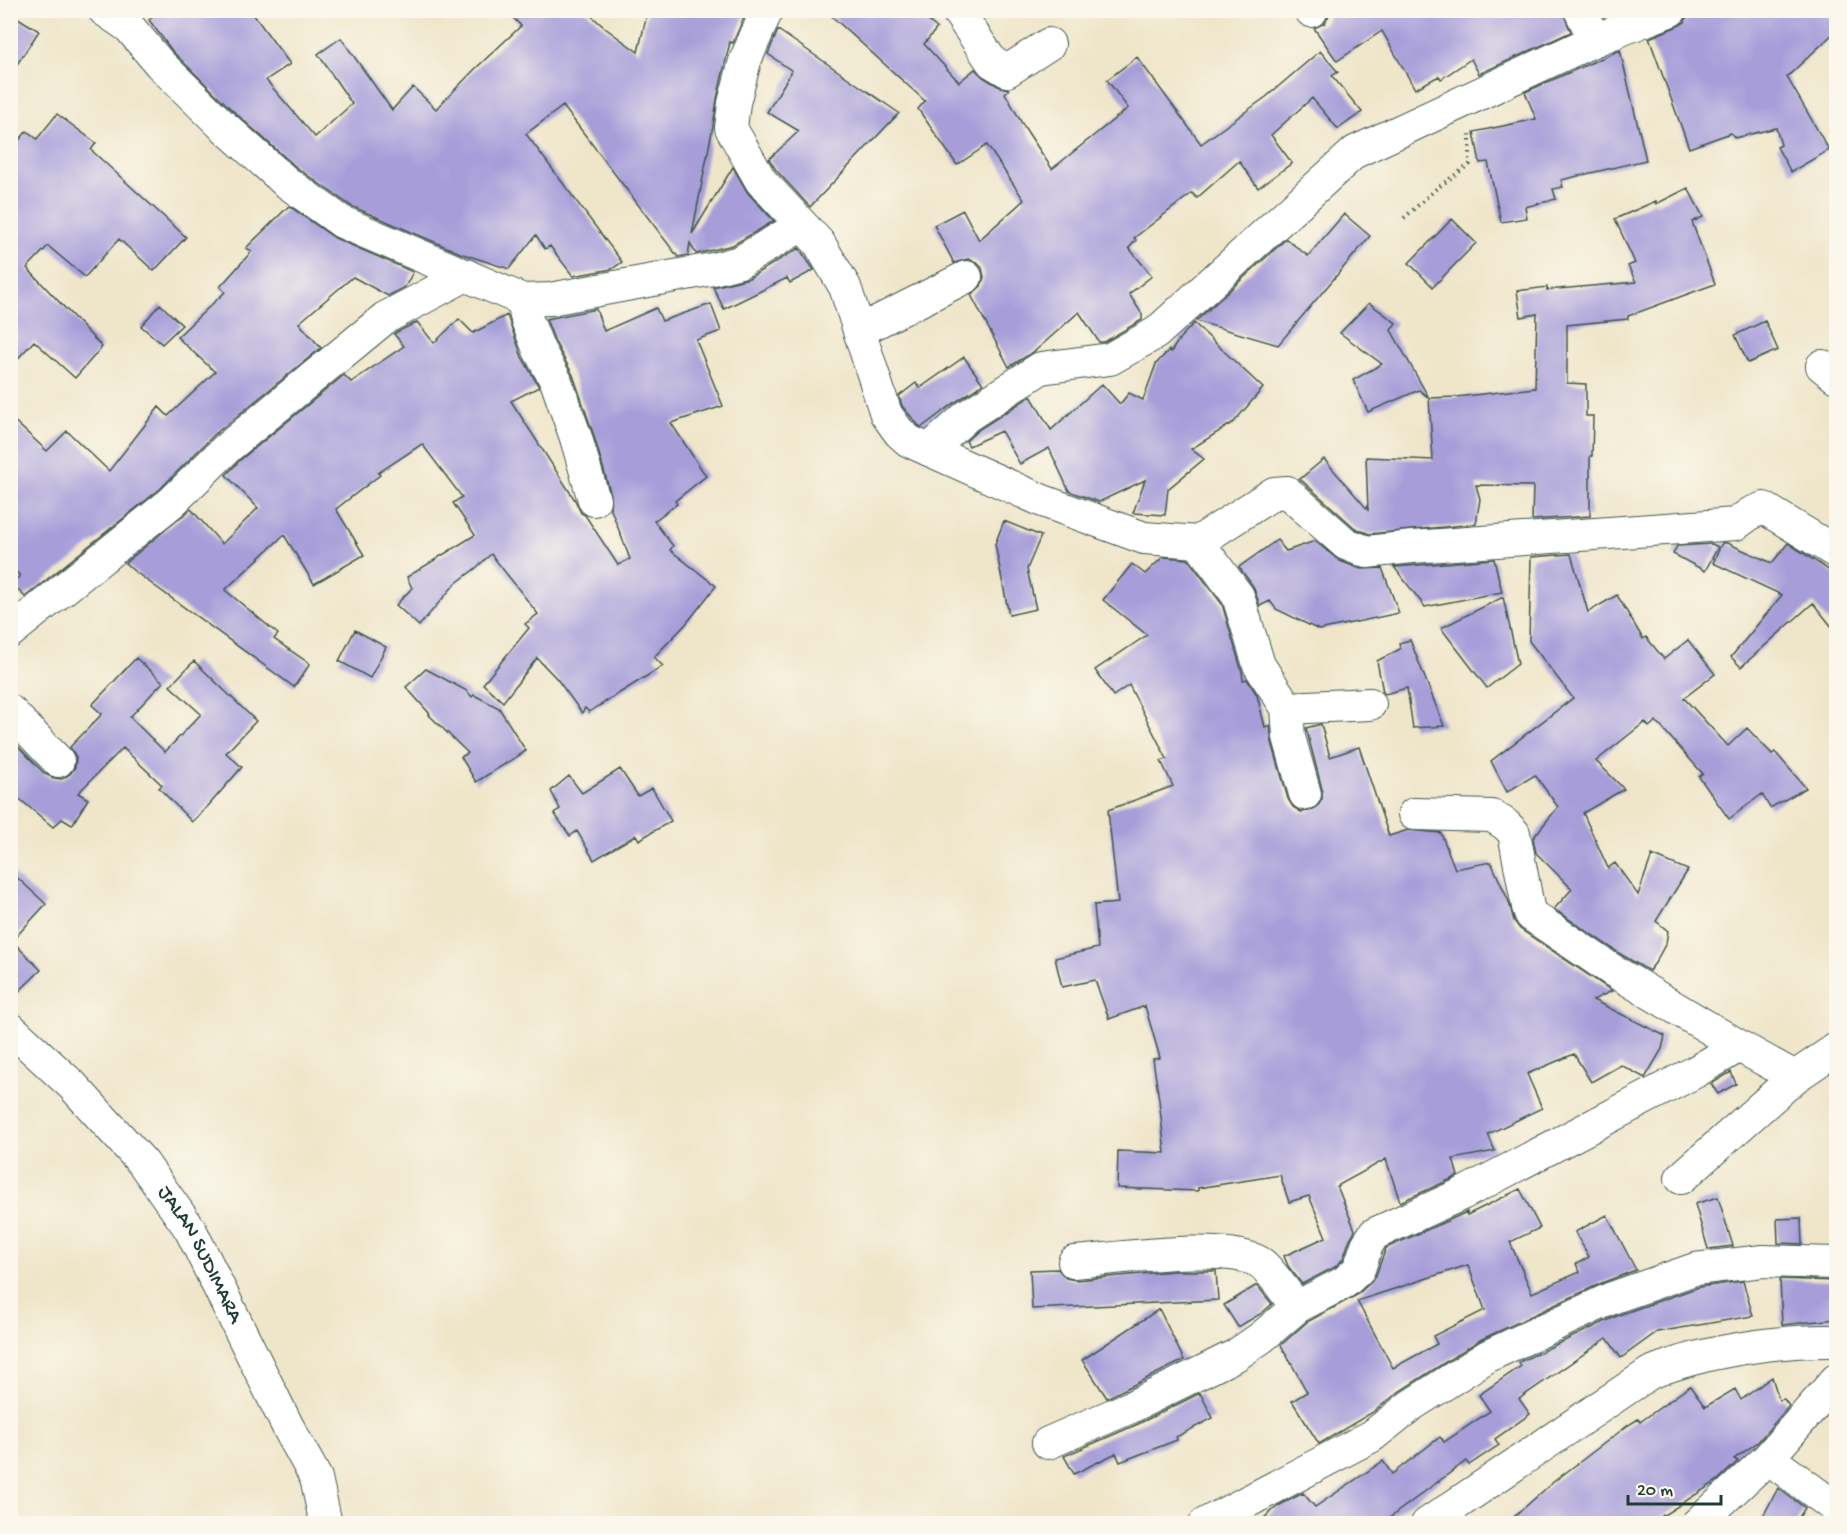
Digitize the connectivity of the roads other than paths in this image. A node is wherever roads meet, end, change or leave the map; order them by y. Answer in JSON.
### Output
{"nodes":[{"id":1,"x":104,"y":10,"type":"edge"},
{"id":2,"x":767,"y":10,"type":"edge"},
{"id":3,"x":957,"y":10,"type":"edge"},
{"id":4,"x":1580,"y":10,"type":"edge"},
{"id":5,"x":1671,"y":10,"type":"edge"},
{"id":6,"x":1595,"y":40,"type":"junction"},
{"id":7,"x":1049,"y":44,"type":"dead end"},
{"id":8,"x":802,"y":225,"type":"junction"},
{"id":9,"x":466,"y":275,"type":"junction"},
{"id":10,"x":966,"y":277,"type":"dead end"},
{"id":11,"x":523,"y":300,"type":"junction"},
{"id":12,"x":859,"y":331,"type":"junction"},
{"id":13,"x":929,"y":450,"type":"junction"},
{"id":14,"x":594,"y":500,"type":"dead end"},
{"id":15,"x":1198,"y":542,"type":"junction"},
{"id":16,"x":1836,"y":552,"type":"edge"},
{"id":17,"x":10,"y":632,"type":"edge"},
{"id":18,"x":1370,"y":704,"type":"dead end"},
{"id":19,"x":1287,"y":708,"type":"junction"},
{"id":20,"x":10,"y":711,"type":"edge"},
{"id":21,"x":57,"y":761,"type":"dead end"},
{"id":22,"x":1305,"y":794,"type":"dead end"},
{"id":23,"x":1414,"y":814,"type":"dead end"},
{"id":24,"x":10,"y":1028,"type":"edge"},
{"id":25,"x":1739,"y":1046,"type":"junction"},
{"id":26,"x":1836,"y":1049,"type":"edge"},
{"id":27,"x":1794,"y":1077,"type":"junction"},
{"id":28,"x":1681,"y":1178,"type":"dead end"},
{"id":29,"x":1074,"y":1263,"type":"dead end"},
{"id":30,"x":1836,"y":1263,"type":"edge"},
{"id":31,"x":1297,"y":1307,"type":"junction"},
{"id":32,"x":1836,"y":1341,"type":"edge"},
{"id":33,"x":1836,"y":1380,"type":"edge"},
{"id":34,"x":1048,"y":1443,"type":"dead end"},
{"id":35,"x":1768,"y":1458,"type":"junction"},
{"id":36,"x":1836,"y":1508,"type":"edge"},
{"id":37,"x":326,"y":1524,"type":"edge"},
{"id":38,"x":1205,"y":1524,"type":"edge"},
{"id":39,"x":1427,"y":1524,"type":"edge"},
{"id":40,"x":1697,"y":1524,"type":"edge"}],
"edges":[{"from":1,"to":9,"type":"street"},
{"from":2,"to":8,"type":"street"},
{"from":3,"to":7,"type":"street"},
{"from":4,"to":6,"type":"street"},
{"from":5,"to":6,"type":"street"},
{"from":6,"to":13,"type":"street"},
{"from":8,"to":11,"type":"street"},
{"from":8,"to":12,"type":"street"},
{"from":9,"to":11,"type":"street"},
{"from":9,"to":17,"type":"street"},
{"from":10,"to":12,"type":"street"},
{"from":11,"to":14,"type":"street"},
{"from":12,"to":13,"type":"street"},
{"from":13,"to":15,"type":"street"},
{"from":15,"to":16,"type":"street"},
{"from":15,"to":19,"type":"street"},
{"from":18,"to":19,"type":"street"},
{"from":19,"to":22,"type":"street"},
{"from":20,"to":21,"type":"street"},
{"from":23,"to":25,"type":"street"},
{"from":24,"to":37,"type":"street","name":"JALAN SUDIMARA"},
{"from":25,"to":27,"type":"street"},
{"from":25,"to":31,"type":"street"},
{"from":26,"to":27,"type":"street"},
{"from":27,"to":28,"type":"street"},
{"from":29,"to":31,"type":"street"},
{"from":30,"to":38,"type":"street"},
{"from":31,"to":34,"type":"street"},
{"from":32,"to":39,"type":"street"},
{"from":33,"to":35,"type":"street"},
{"from":35,"to":36,"type":"street"},
{"from":35,"to":40,"type":"street"}]}
